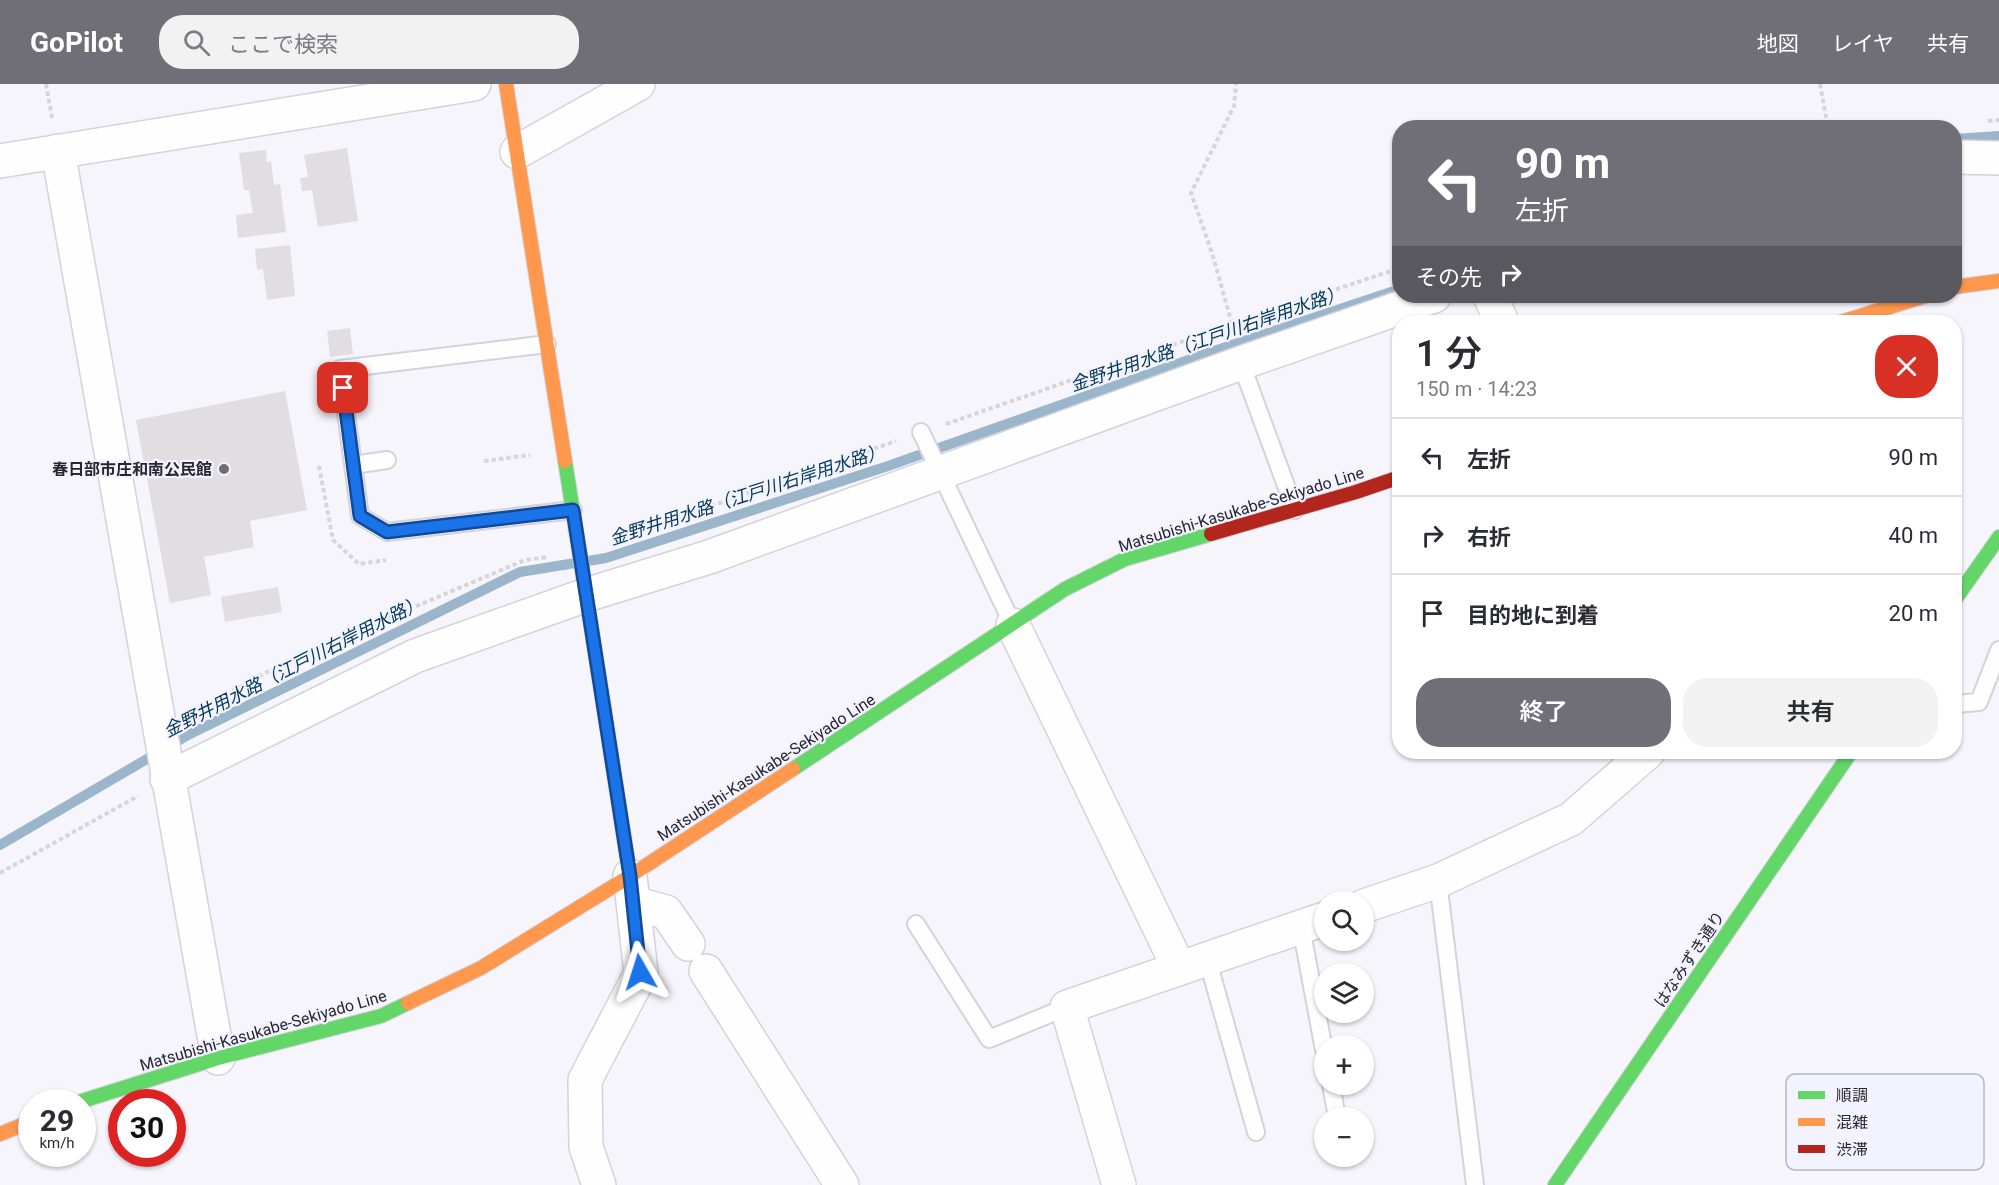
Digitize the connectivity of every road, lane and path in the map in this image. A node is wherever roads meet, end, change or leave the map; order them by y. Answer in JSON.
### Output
{"nodes":[{"id":1,"x":474,"y":84,"type":"edge"},
{"id":2,"x":506,"y":84,"type":"edge"},
{"id":3,"x":638,"y":84,"type":"edge"},
{"id":4,"x":1236,"y":84,"type":"edge"},
{"id":5,"x":1820,"y":84,"type":"edge"},
{"id":6,"x":1827,"y":120,"type":"edge"},
{"id":7,"x":58,"y":151,"type":"junction"},
{"id":8,"x":517,"y":152,"type":"junction"},
{"id":9,"x":1962,"y":157,"type":"edge"},
{"id":10,"x":1999,"y":158,"type":"edge"},
{"id":11,"x":0,"y":161,"type":"edge"},
{"id":12,"x":1392,"y":271,"type":"edge"},
{"id":13,"x":1999,"y":281,"type":"edge"},
{"id":14,"x":1962,"y":286,"type":"edge"},
{"id":15,"x":1414,"y":303,"type":"edge"},
{"id":16,"x":1891,"y":303,"type":"edge"},
{"id":17,"x":1853,"y":311,"type":"edge"},
{"id":18,"x":1233,"y":325,"type":"junction"},
{"id":19,"x":547,"y":344,"type":"junction"},
{"id":20,"x":1241,"y":363,"type":"junction"},
{"id":21,"x":921,"y":434,"type":"junction"},
{"id":22,"x":564,"y":451,"type":"junction"},
{"id":23,"x":387,"y":460,"type":"dead end"},
{"id":24,"x":484,"y":461,"type":"dead end"},
{"id":25,"x":353,"y":465,"type":"junction"},
{"id":26,"x":939,"y":472,"type":"junction"},
{"id":27,"x":1392,"y":480,"type":"edge"},
{"id":28,"x":573,"y":510,"type":"junction"},
{"id":29,"x":1295,"y":510,"type":"junction"},
{"id":30,"x":1999,"y":537,"type":"edge"},
{"id":31,"x":580,"y":554,"type":"junction"},
{"id":32,"x":585,"y":590,"type":"junction"},
{"id":33,"x":1962,"y":590,"type":"edge"},
{"id":34,"x":1013,"y":625,"type":"junction"},
{"id":35,"x":1999,"y":650,"type":"edge"},
{"id":36,"x":1962,"y":703,"type":"edge"},
{"id":37,"x":163,"y":754,"type":"junction"},
{"id":38,"x":1637,"y":759,"type":"edge"},
{"id":39,"x":1846,"y":759,"type":"edge"},
{"id":40,"x":0,"y":873,"type":"edge"},
{"id":41,"x":1438,"y":881,"type":"junction"},
{"id":42,"x":631,"y":889,"type":"junction"},
{"id":43,"x":1374,"y":903,"type":"edge"},
{"id":44,"x":1313,"y":923,"type":"edge"},
{"id":45,"x":916,"y":924,"type":"dead end"},
{"id":46,"x":688,"y":944,"type":"dead end"},
{"id":47,"x":1193,"y":963,"type":"junction"},
{"id":48,"x":706,"y":971,"type":"dead end"},
{"id":49,"x":1067,"y":1007,"type":"junction"},
{"id":50,"x":1323,"y":1035,"type":"edge"},
{"id":51,"x":218,"y":1058,"type":"junction"},
{"id":52,"x":96,"y":1097,"type":"edge"},
{"id":53,"x":18,"y":1127,"type":"edge"},
{"id":54,"x":1256,"y":1132,"type":"dead end"},
{"id":55,"x":0,"y":1134,"type":"edge"},
{"id":56,"x":600,"y":1185,"type":"edge"},
{"id":57,"x":842,"y":1185,"type":"edge"},
{"id":58,"x":1119,"y":1185,"type":"edge"},
{"id":59,"x":1475,"y":1185,"type":"edge"},
{"id":60,"x":1555,"y":1185,"type":"edge"}],
"edges":[{"from":1,"to":7,"type":"street"},
{"from":2,"to":8,"type":"main road"},
{"from":3,"to":8,"type":"street"},
{"from":4,"to":18,"type":"path"},
{"from":5,"to":6,"type":"path"},
{"from":7,"to":11,"type":"street"},
{"from":7,"to":37,"type":"street"},
{"from":8,"to":19,"type":"main road"},
{"from":9,"to":10,"type":"street"},
{"from":12,"to":18,"type":"path"},
{"from":13,"to":14,"type":"main road"},
{"from":15,"to":20,"type":"street"},
{"from":16,"to":17,"type":"main road"},
{"from":18,"to":21,"type":"path"},
{"from":19,"to":22,"type":"main road"},
{"from":19,"to":25,"type":"lane"},
{"from":20,"to":26,"type":"street"},
{"from":20,"to":29,"type":"lane"},
{"from":21,"to":26,"type":"lane"},
{"from":21,"to":31,"type":"path"},
{"from":22,"to":24,"type":"path"},
{"from":22,"to":28,"type":"main road"},
{"from":23,"to":25,"type":"lane"},
{"from":25,"to":28,"type":"lane"},
{"from":26,"to":32,"type":"street"},
{"from":26,"to":34,"type":"lane"},
{"from":27,"to":29,"type":"main road","name":"Matsubishi-Kasukabe-Sekiyado Line"},
{"from":28,"to":31,"type":"main road"},
{"from":29,"to":34,"type":"main road","name":"Matsubishi-Kasukabe-Sekiyado Line"},
{"from":30,"to":33,"type":"main road"},
{"from":31,"to":32,"type":"main road"},
{"from":31,"to":37,"type":"path"},
{"from":32,"to":37,"type":"street"},
{"from":32,"to":42,"type":"main road"},
{"from":34,"to":42,"type":"main road","name":"Matsubishi-Kasukabe-Sekiyado Line"},
{"from":34,"to":47,"type":"street"},
{"from":35,"to":36,"type":"lane"},
{"from":37,"to":40,"type":"path"},
{"from":37,"to":51,"type":"street"},
{"from":38,"to":41,"type":"street"},
{"from":39,"to":60,"type":"main road","name":"はなみずき通り"},
{"from":41,"to":43,"type":"street"},
{"from":41,"to":59,"type":"lane"},
{"from":42,"to":46,"type":"street"},
{"from":42,"to":51,"type":"main road","name":"Matsubishi-Kasukabe-Sekiyado Line"},
{"from":42,"to":56,"type":"street"},
{"from":44,"to":47,"type":"street"},
{"from":44,"to":50,"type":"lane"},
{"from":45,"to":49,"type":"lane"},
{"from":47,"to":49,"type":"street"},
{"from":47,"to":54,"type":"lane"},
{"from":48,"to":57,"type":"street"},
{"from":49,"to":58,"type":"street"},
{"from":51,"to":52,"type":"main road","name":"Matsubishi-Kasukabe-Sekiyado Line"},
{"from":53,"to":55,"type":"main road"}]}
